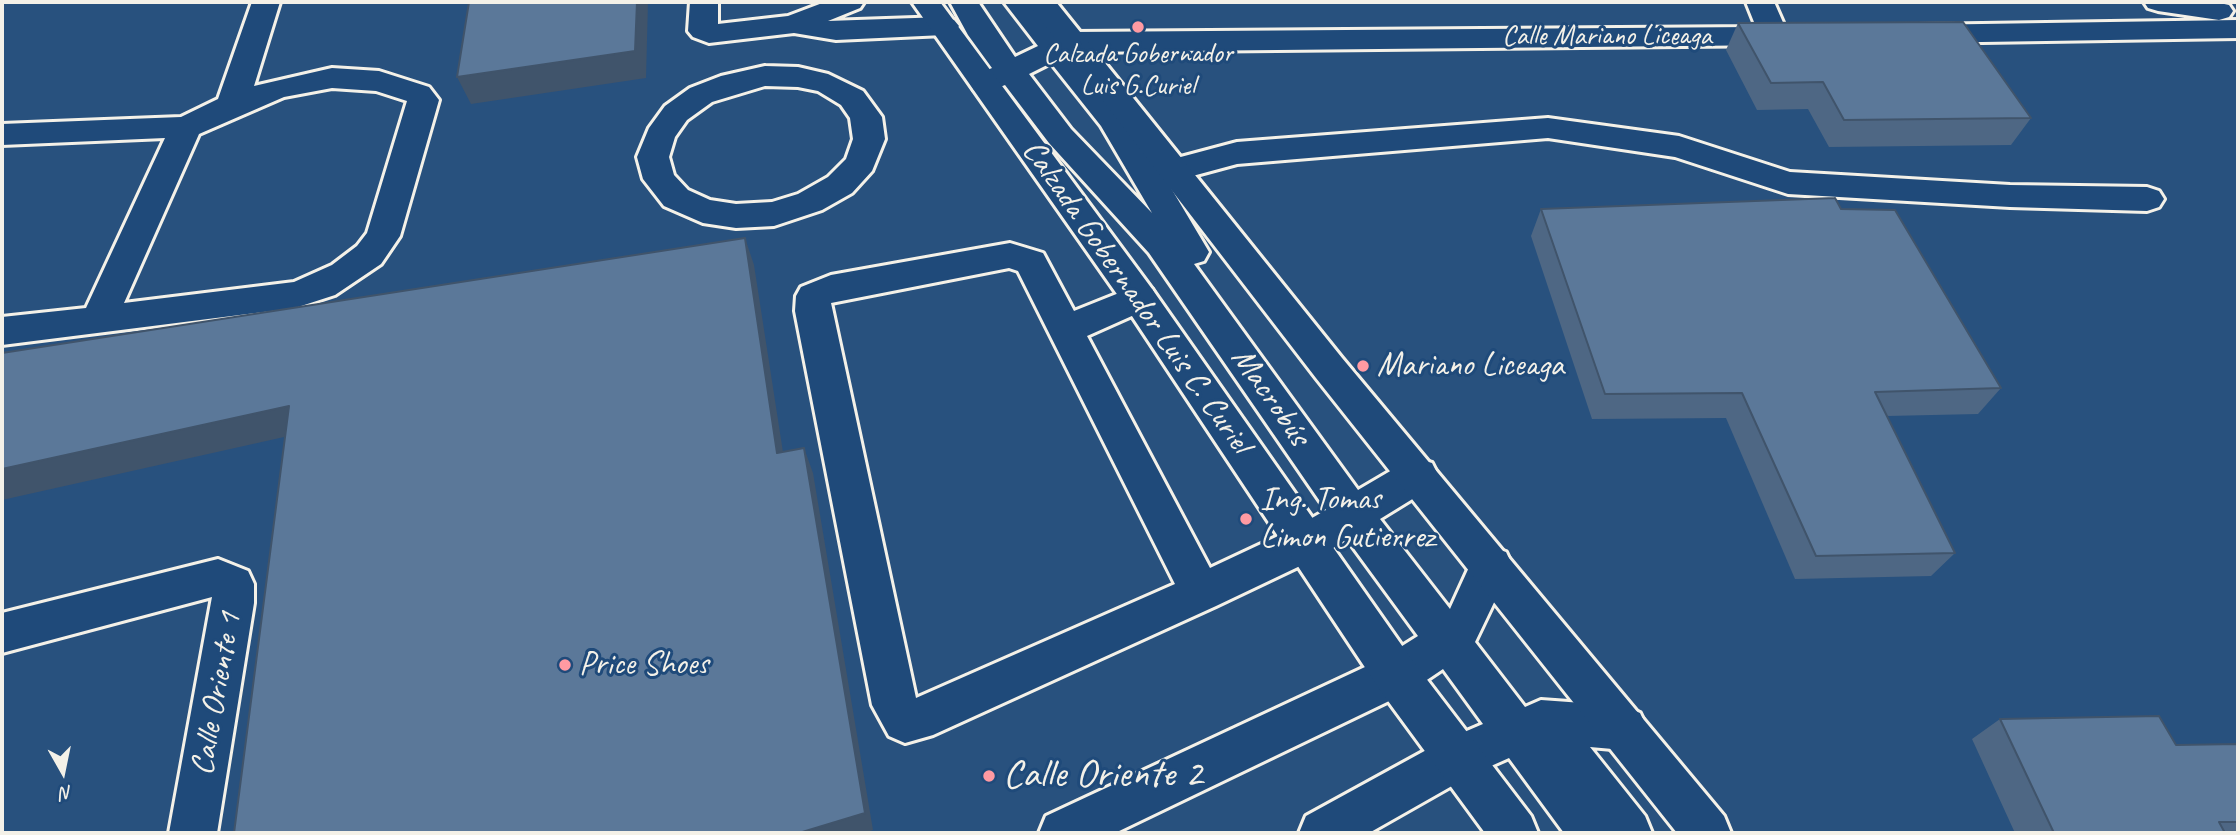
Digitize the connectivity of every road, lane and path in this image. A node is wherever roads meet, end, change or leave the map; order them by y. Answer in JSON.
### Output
{"nodes":[{"id":1,"x":266,"y":2,"type":"edge"},
{"id":2,"x":704,"y":2,"type":"edge"},
{"id":3,"x":850,"y":2,"type":"edge"},
{"id":4,"x":1018,"y":2,"type":"edge"},
{"id":5,"x":1041,"y":2,"type":"edge"},
{"id":6,"x":1760,"y":2,"type":"edge"},
{"id":7,"x":2158,"y":2,"type":"edge"},
{"id":8,"x":945,"y":10,"type":"edge"},
{"id":9,"x":2235,"y":15,"type":"edge"},
{"id":10,"x":793,"y":24,"type":"junction"},
{"id":11,"x":762,"y":27,"type":"junction"},
{"id":12,"x":1884,"y":34,"type":"edge"},
{"id":13,"x":1815,"y":35,"type":"edge"},
{"id":14,"x":1774,"y":36,"type":"junction"},
{"id":15,"x":1065,"y":45,"type":"junction"},
{"id":16,"x":765,"y":76,"type":"junction"},
{"id":17,"x":998,"y":78,"type":"junction"},
{"id":18,"x":232,"y":105,"type":"junction"},
{"id":19,"x":186,"y":127,"type":"junction"},
{"id":20,"x":2,"y":134,"type":"edge"},
{"id":21,"x":1174,"y":170,"type":"junction"},
{"id":22,"x":2147,"y":200,"type":"dead end"},
{"id":23,"x":1139,"y":299,"type":"junction"},
{"id":24,"x":98,"y":320,"type":"junction"},
{"id":25,"x":1068,"y":330,"type":"junction"},
{"id":26,"x":2,"y":331,"type":"edge"},
{"id":27,"x":1418,"y":475,"type":"junction"},
{"id":28,"x":1363,"y":508,"type":"junction"},
{"id":29,"x":1306,"y":543,"type":"junction"},
{"id":30,"x":1491,"y":565,"type":"junction"},
{"id":31,"x":1201,"y":593,"type":"junction"},
{"id":32,"x":1456,"y":632,"type":"junction"},
{"id":33,"x":2,"y":633,"type":"edge"},
{"id":34,"x":1396,"y":675,"type":"junction"},
{"id":35,"x":1530,"y":726,"type":"junction"},
{"id":36,"x":1624,"y":728,"type":"junction"},
{"id":37,"x":1457,"y":758,"type":"junction"},
{"id":38,"x":193,"y":833,"type":"edge"},
{"id":39,"x":1063,"y":833,"type":"edge"},
{"id":40,"x":1323,"y":833,"type":"edge"},
{"id":41,"x":1514,"y":833,"type":"edge"},
{"id":42,"x":1593,"y":833,"type":"edge"},
{"id":43,"x":1628,"y":833,"type":"edge"},
{"id":44,"x":1707,"y":833,"type":"edge"}],
"edges":[{"from":1,"to":18,"type":"main road"},
{"from":2,"to":11,"type":"main road"},
{"from":3,"to":10,"type":"main road"},
{"from":4,"to":15,"type":"main road","name":"Macrobús"},
{"from":5,"to":15,"type":"main road"},
{"from":6,"to":14,"type":"main road"},
{"from":7,"to":9,"type":"main road"},
{"from":8,"to":10,"type":"main road"},
{"from":8,"to":17,"type":"main road","name":"Macrobús"},
{"from":9,"to":12,"type":"main road"},
{"from":10,"to":11,"type":"main road"},
{"from":11,"to":16,"type":"main road"},
{"from":13,"to":14,"type":"main road","name":"Calle Mariano Liceaga"},
{"from":14,"to":15,"type":"main road","name":"Calle Mariano Liceaga"},
{"from":15,"to":17,"type":"main road","name":"Calle Mariano Liceaga"},
{"from":15,"to":21,"type":"main road"},
{"from":15,"to":28,"type":"main road","name":"Macrobús"},
{"from":16,"to":16,"type":"main road"},
{"from":17,"to":23,"type":"main road","name":"Calzada Gobernador Luis C. Curiel"},
{"from":17,"to":28,"type":"main road","name":"Macrobús"},
{"from":18,"to":19,"type":"main road"},
{"from":18,"to":24,"type":"main road"},
{"from":19,"to":20,"type":"main road"},
{"from":19,"to":24,"type":"main road"},
{"from":21,"to":22,"type":"main road"},
{"from":21,"to":27,"type":"main road"},
{"from":23,"to":25,"type":"main road"},
{"from":23,"to":29,"type":"main road","name":"Calzada Gobernador Luis C. Curiel"},
{"from":24,"to":26,"type":"main road"},
{"from":25,"to":31,"type":"main road"},
{"from":25,"to":31,"type":"main road"},
{"from":27,"to":28,"type":"main road"},
{"from":27,"to":30,"type":"main road"},
{"from":28,"to":29,"type":"main road"},
{"from":28,"to":32,"type":"main road","name":"Macrobús"},
{"from":29,"to":31,"type":"main road"},
{"from":29,"to":34,"type":"main road","name":"Calzada Gobernador Luis C. Curiel"},
{"from":30,"to":32,"type":"main road"},
{"from":30,"to":36,"type":"main road"},
{"from":32,"to":34,"type":"main road"},
{"from":32,"to":35,"type":"main road","name":"Macrobús"},
{"from":33,"to":38,"type":"main road","name":"Calle Oriente 1"},
{"from":34,"to":37,"type":"main road","name":"Calzada Gobernador Luis C. Curiel"},
{"from":34,"to":39,"type":"main road"},
{"from":35,"to":36,"type":"main road"},
{"from":35,"to":37,"type":"main road"},
{"from":35,"to":42,"type":"main road","name":"Macrobús"},
{"from":35,"to":43,"type":"main road","name":"Macrobús"},
{"from":36,"to":44,"type":"main road"},
{"from":37,"to":40,"type":"main road"},
{"from":37,"to":41,"type":"main road","name":"Calzada Gobernador Luis C. Curiel"}]}
